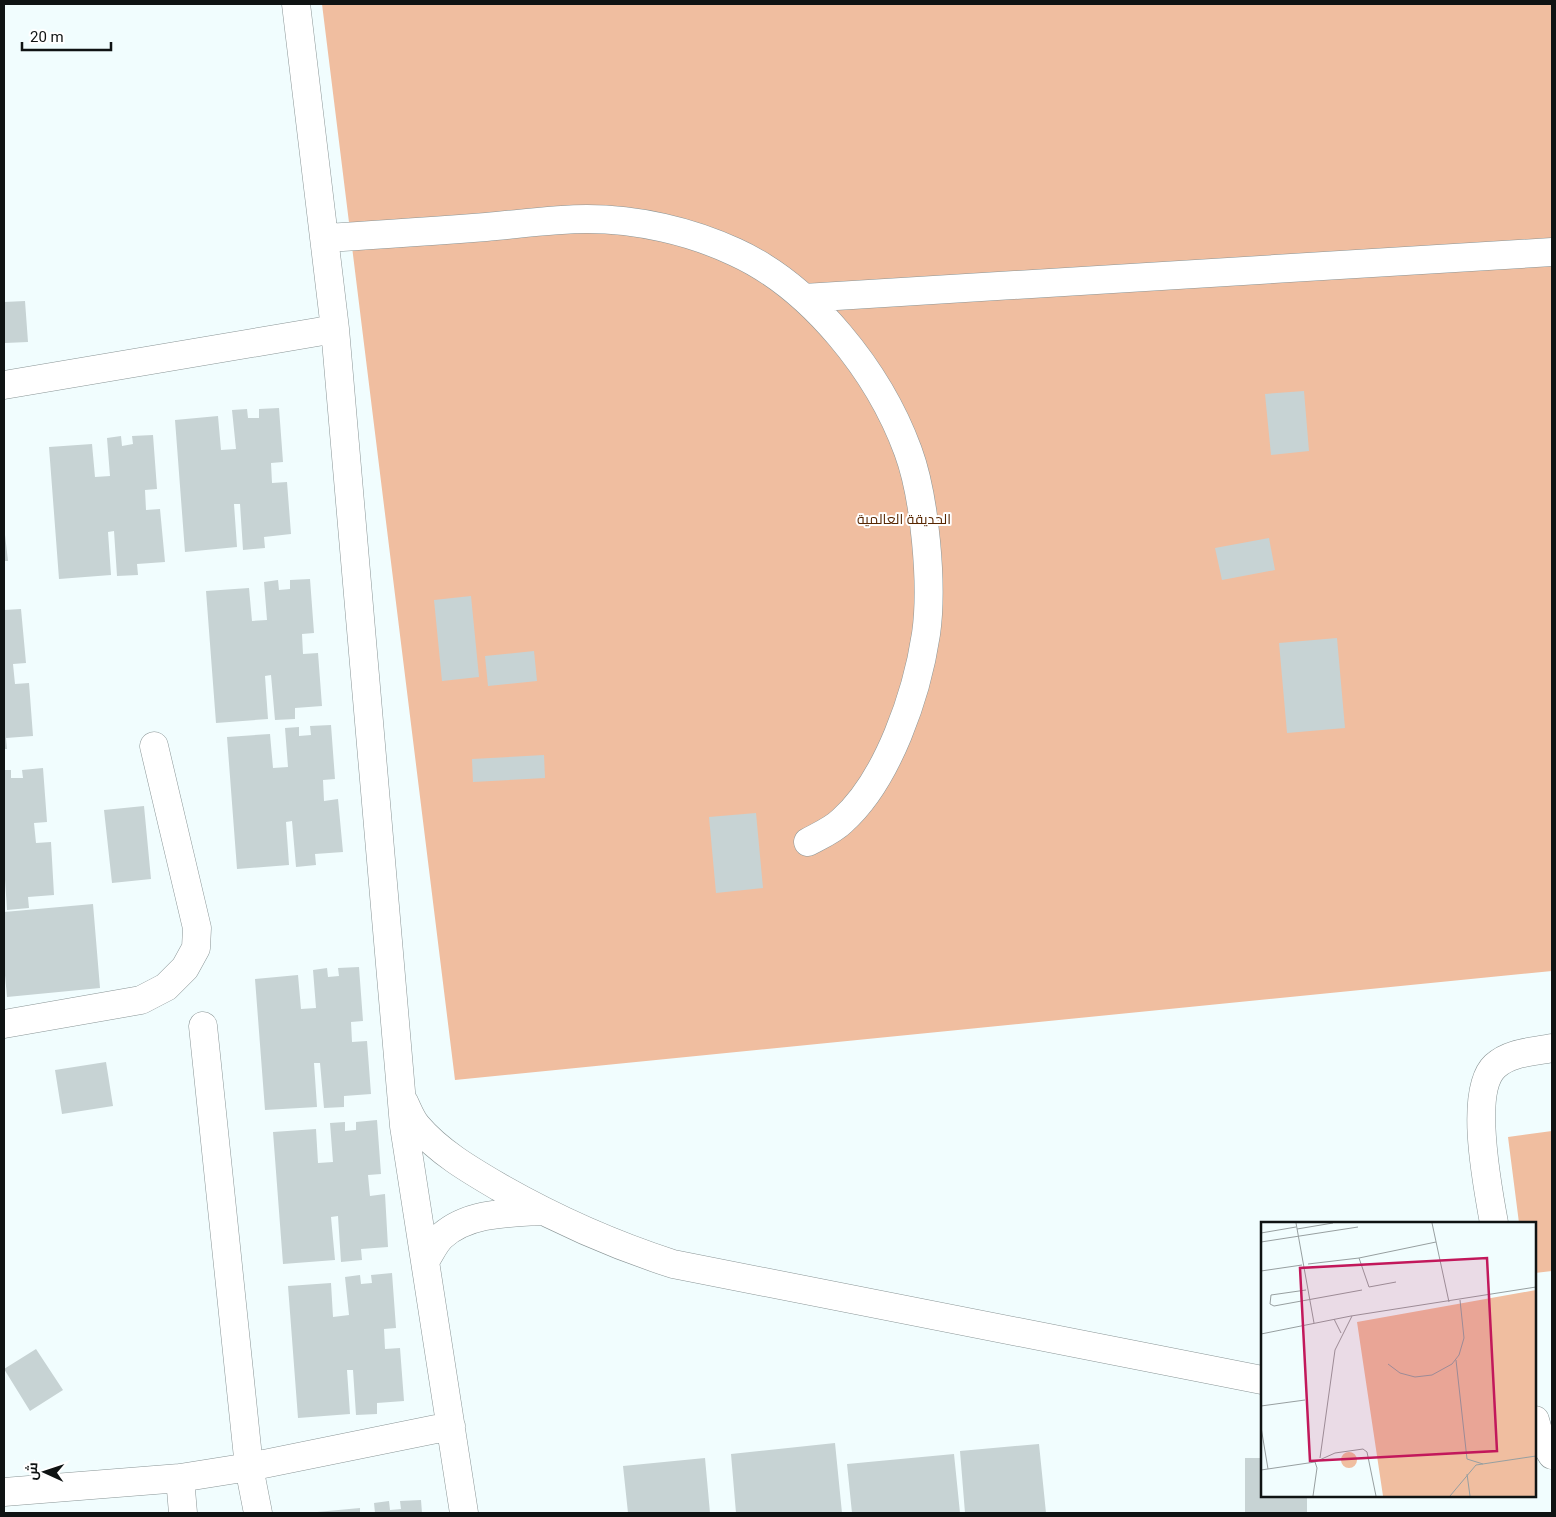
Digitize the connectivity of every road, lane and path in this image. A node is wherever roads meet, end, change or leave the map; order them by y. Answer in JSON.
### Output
{"nodes":[{"id":1,"x":296,"y":4,"type":"edge"},
{"id":2,"x":324,"y":238,"type":"junction"},
{"id":3,"x":1552,"y":252,"type":"edge"},
{"id":4,"x":804,"y":298,"type":"junction"},
{"id":5,"x":334,"y":329,"type":"junction"},
{"id":6,"x":4,"y":385,"type":"edge"},
{"id":7,"x":154,"y":746,"type":"dead end"},
{"id":8,"x":808,"y":842,"type":"dead end"},
{"id":9,"x":4,"y":1024,"type":"edge"},
{"id":10,"x":203,"y":1026,"type":"dead end"},
{"id":11,"x":1552,"y":1048,"type":"edge"},
{"id":12,"x":402,"y":1099,"type":"junction"},
{"id":13,"x":542,"y":1211,"type":"junction"},
{"id":14,"x":1494,"y":1222,"type":"edge"},
{"id":15,"x":425,"y":1261,"type":"junction"},
{"id":16,"x":1261,"y":1380,"type":"edge"},
{"id":17,"x":450,"y":1426,"type":"junction"},
{"id":18,"x":249,"y":1467,"type":"junction"},
{"id":19,"x":180,"y":1478,"type":"junction"},
{"id":20,"x":4,"y":1492,"type":"edge"},
{"id":21,"x":183,"y":1513,"type":"edge"},
{"id":22,"x":258,"y":1513,"type":"edge"},
{"id":23,"x":464,"y":1513,"type":"edge"}],
"edges":[{"from":1,"to":2,"type":"street"},
{"from":2,"to":4,"type":"street"},
{"from":2,"to":5,"type":"street"},
{"from":3,"to":4,"type":"street"},
{"from":4,"to":8,"type":"street"},
{"from":5,"to":6,"type":"street"},
{"from":5,"to":12,"type":"street"},
{"from":7,"to":9,"type":"street"},
{"from":10,"to":18,"type":"street"},
{"from":11,"to":14,"type":"street"},
{"from":12,"to":13,"type":"street"},
{"from":12,"to":15,"type":"street"},
{"from":13,"to":15,"type":"street"},
{"from":13,"to":16,"type":"street"},
{"from":15,"to":17,"type":"street"},
{"from":17,"to":18,"type":"street"},
{"from":17,"to":23,"type":"street"},
{"from":18,"to":19,"type":"street"},
{"from":18,"to":22,"type":"street"},
{"from":19,"to":20,"type":"street"},
{"from":19,"to":21,"type":"street"}]}
